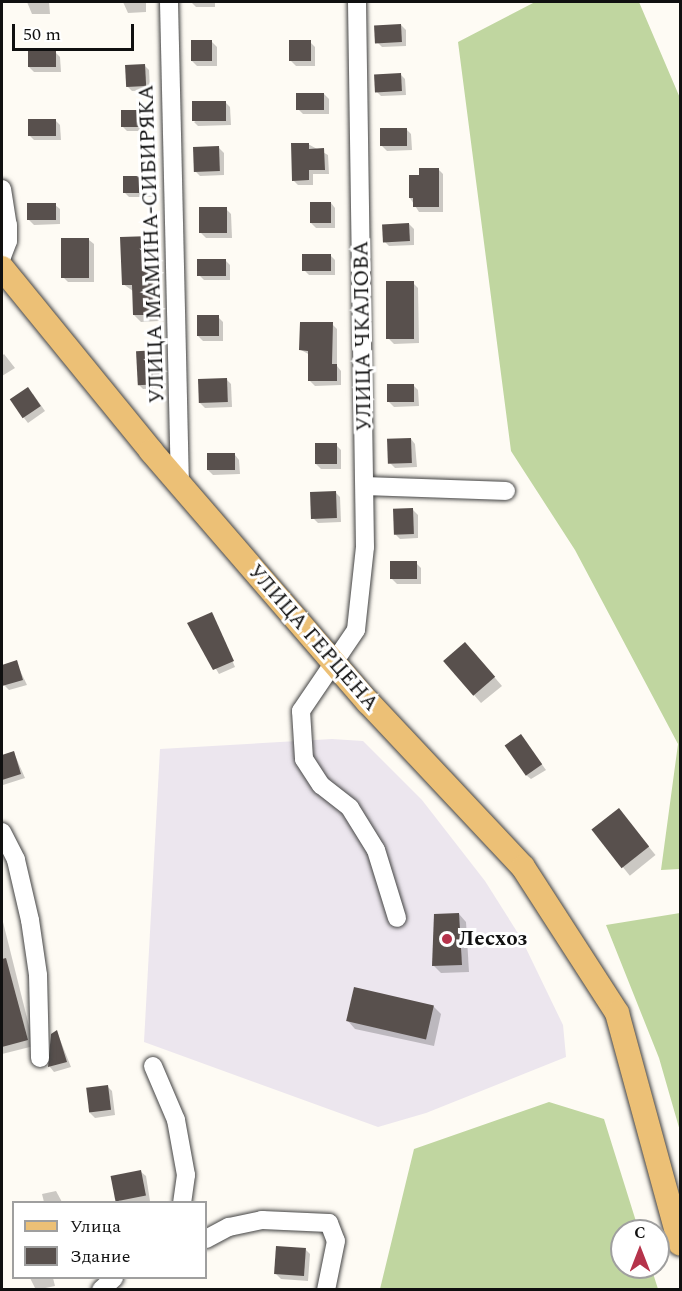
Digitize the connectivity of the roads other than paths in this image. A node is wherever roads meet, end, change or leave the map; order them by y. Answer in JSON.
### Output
{"nodes":[{"id":1,"x":170,"y":2,"type":"edge"},
{"id":2,"x":357,"y":2,"type":"edge"},
{"id":3,"x":2,"y":189,"type":"edge"},
{"id":4,"x":2,"y":257,"type":"edge"},
{"id":5,"x":2,"y":268,"type":"edge"},
{"id":6,"x":180,"y":485,"type":"junction"},
{"id":7,"x":366,"y":486,"type":"junction"},
{"id":8,"x":506,"y":491,"type":"dead end"},
{"id":9,"x":333,"y":661,"type":"junction"},
{"id":10,"x":2,"y":832,"type":"edge"},
{"id":11,"x":397,"y":918,"type":"dead end"},
{"id":12,"x":40,"y":1058,"type":"dead end"},
{"id":13,"x":153,"y":1066,"type":"dead end"},
{"id":14,"x":182,"y":1201,"type":"edge"},
{"id":15,"x":207,"y":1238,"type":"edge"},
{"id":16,"x":681,"y":1244,"type":"edge"},
{"id":17,"x":113,"y":1279,"type":"edge"},
{"id":18,"x":101,"y":1290,"type":"edge"},
{"id":19,"x":326,"y":1290,"type":"edge"}],
"edges":[{"from":1,"to":6,"type":"street","name":"УЛИЦА МАМИНА-СИБИРЯКА"},
{"from":2,"to":7,"type":"street","name":"УЛИЦА ЧКАЛОВА"},
{"from":3,"to":4,"type":"street"},
{"from":5,"to":6,"type":"main road","name":"УЛИЦА ГЕРЦЕНА"},
{"from":6,"to":9,"type":"main road","name":"УЛИЦА ГЕРЦЕНА"},
{"from":7,"to":8,"type":"street"},
{"from":7,"to":9,"type":"street","name":"УЛИЦА ЧКАЛОВА"},
{"from":9,"to":11,"type":"street","name":"УЛИЦА ЧКАЛОВА"},
{"from":9,"to":16,"type":"main road","name":"УЛИЦА ГЕРЦЕНА"},
{"from":10,"to":12,"type":"street"},
{"from":13,"to":14,"type":"street"},
{"from":15,"to":19,"type":"street"},
{"from":17,"to":18,"type":"street"}]}
